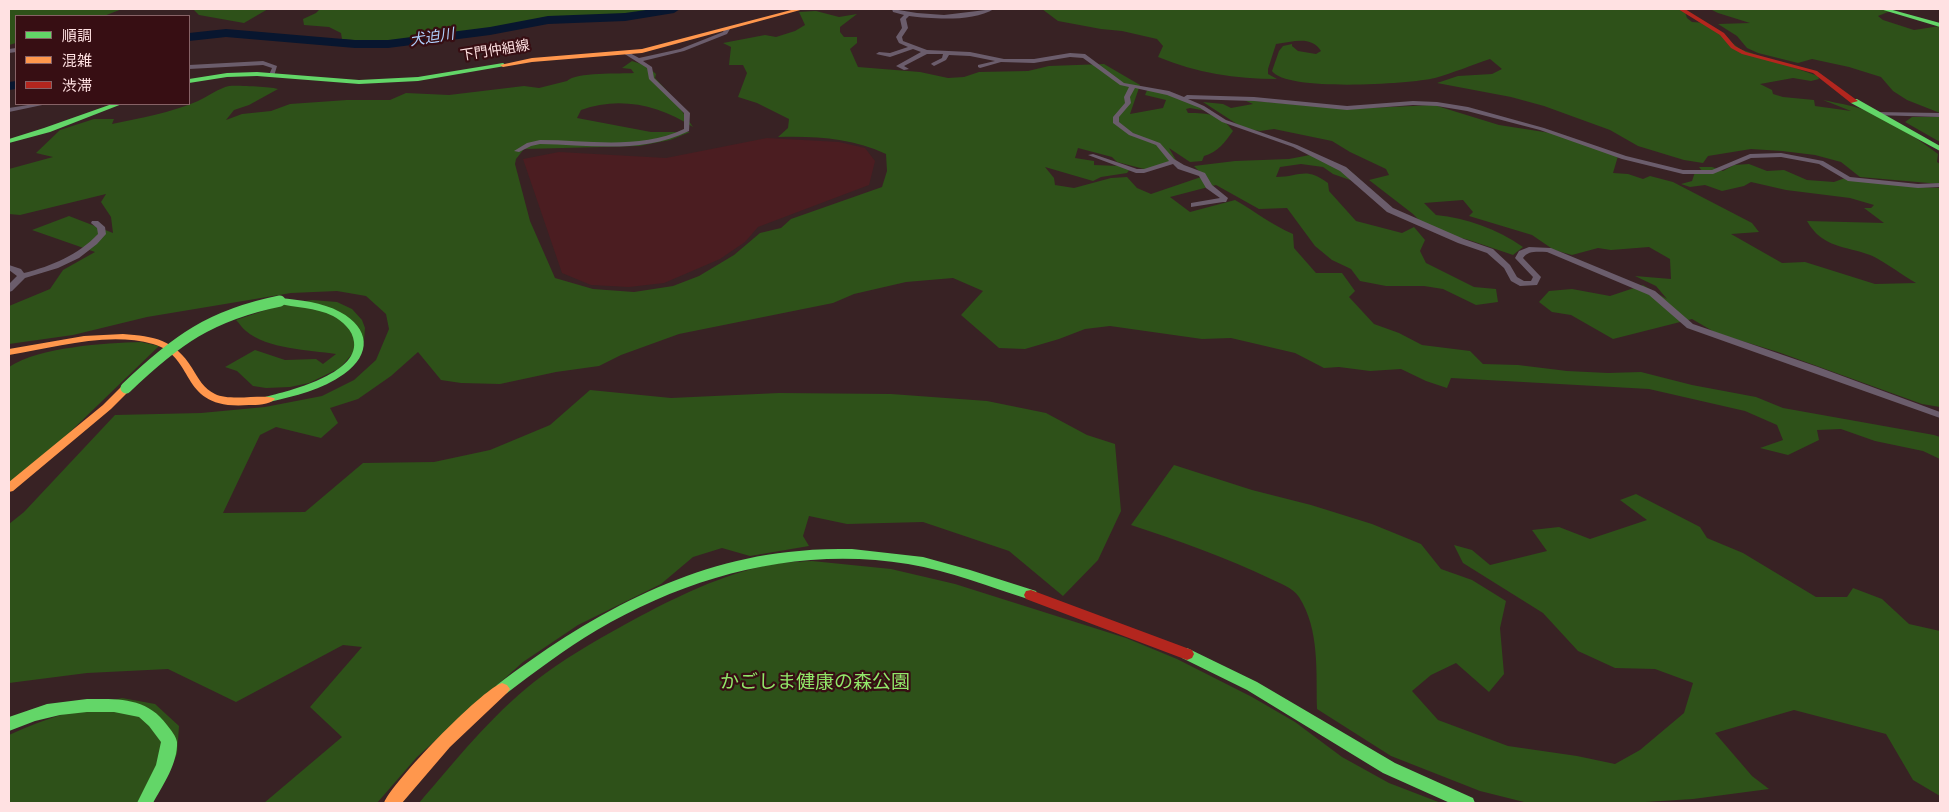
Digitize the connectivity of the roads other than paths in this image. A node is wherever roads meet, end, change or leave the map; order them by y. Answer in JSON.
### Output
{"nodes":[{"id":1,"x":801,"y":9,"type":"edge"},
{"id":2,"x":894,"y":9,"type":"edge"},
{"id":3,"x":904,"y":9,"type":"edge"},
{"id":4,"x":916,"y":9,"type":"edge"},
{"id":5,"x":991,"y":9,"type":"edge"},
{"id":6,"x":1681,"y":9,"type":"edge"},
{"id":7,"x":1884,"y":9,"type":"edge"},
{"id":8,"x":907,"y":15,"type":"junction"},
{"id":9,"x":1940,"y":25,"type":"edge"},
{"id":10,"x":727,"y":29,"type":"junction"},
{"id":11,"x":913,"y":47,"type":"junction"},
{"id":12,"x":926,"y":52,"type":"junction"},
{"id":13,"x":626,"y":54,"type":"junction"},
{"id":14,"x":879,"y":54,"type":"dead end"},
{"id":15,"x":946,"y":54,"type":"junction"},
{"id":16,"x":1049,"y":59,"type":"junction"},
{"id":17,"x":640,"y":60,"type":"junction"},
{"id":18,"x":1006,"y":62,"type":"junction"},
{"id":19,"x":231,"y":63,"type":"junction"},
{"id":20,"x":934,"y":64,"type":"dead end"},
{"id":21,"x":1024,"y":65,"type":"dead end"},
{"id":22,"x":980,"y":66,"type":"dead end"},
{"id":23,"x":190,"y":67,"type":"edge"},
{"id":24,"x":906,"y":69,"type":"dead end"},
{"id":25,"x":190,"y":73,"type":"edge"},
{"id":26,"x":272,"y":75,"type":"junction"},
{"id":27,"x":190,"y":81,"type":"edge"},
{"id":28,"x":1133,"y":86,"type":"junction"},
{"id":29,"x":1176,"y":96,"type":"junction"},
{"id":30,"x":38,"y":105,"type":"edge"},
{"id":31,"x":115,"y":105,"type":"edge"},
{"id":32,"x":9,"y":110,"type":"edge"},
{"id":33,"x":1876,"y":114,"type":"junction"},
{"id":34,"x":1940,"y":115,"type":"edge"},
{"id":35,"x":11,"y":142,"type":"edge"},
{"id":36,"x":1940,"y":149,"type":"edge"},
{"id":37,"x":517,"y":151,"type":"dead end"},
{"id":38,"x":1091,"y":155,"type":"dead end"},
{"id":39,"x":1174,"y":162,"type":"junction"},
{"id":40,"x":1940,"y":185,"type":"edge"},
{"id":41,"x":1194,"y":205,"type":"dead end"},
{"id":42,"x":95,"y":222,"type":"dead end"},
{"id":43,"x":9,"y":267,"type":"edge"},
{"id":44,"x":22,"y":276,"type":"junction"},
{"id":45,"x":9,"y":289,"type":"edge"},
{"id":46,"x":9,"y":352,"type":"edge"},
{"id":47,"x":1940,"y":415,"type":"edge"},
{"id":48,"x":9,"y":488,"type":"edge"},
{"id":49,"x":9,"y":724,"type":"edge"},
{"id":50,"x":145,"y":803,"type":"edge"},
{"id":51,"x":392,"y":803,"type":"edge"},
{"id":52,"x":1466,"y":803,"type":"edge"}],
"edges":[{"from":1,"to":10,"type":"street","name":"下門仲組線"},
{"from":2,"to":8,"type":"street"},
{"from":3,"to":4,"type":"street"},
{"from":5,"to":8,"type":"street"},
{"from":6,"to":33,"type":"street"},
{"from":7,"to":9,"type":"street"},
{"from":8,"to":11,"type":"street"},
{"from":10,"to":13,"type":"street","name":"下門仲組線"},
{"from":10,"to":17,"type":"street"},
{"from":11,"to":12,"type":"street"},
{"from":11,"to":14,"type":"street"},
{"from":12,"to":15,"type":"street"},
{"from":12,"to":24,"type":"street"},
{"from":13,"to":17,"type":"street"},
{"from":13,"to":26,"type":"street","name":"下門仲組線"},
{"from":15,"to":18,"type":"street"},
{"from":15,"to":20,"type":"street"},
{"from":16,"to":18,"type":"street"},
{"from":16,"to":21,"type":"street"},
{"from":16,"to":28,"type":"street"},
{"from":17,"to":37,"type":"street"},
{"from":18,"to":22,"type":"street"},
{"from":19,"to":23,"type":"street"},
{"from":19,"to":25,"type":"street"},
{"from":19,"to":26,"type":"street"},
{"from":26,"to":27,"type":"street","name":"下門仲組線"},
{"from":28,"to":29,"type":"street"},
{"from":28,"to":39,"type":"street"},
{"from":29,"to":40,"type":"street"},
{"from":29,"to":47,"type":"street"},
{"from":30,"to":32,"type":"street"},
{"from":31,"to":35,"type":"street"},
{"from":33,"to":34,"type":"street"},
{"from":33,"to":36,"type":"street"},
{"from":38,"to":39,"type":"street"},
{"from":39,"to":41,"type":"street"},
{"from":42,"to":44,"type":"street"},
{"from":43,"to":44,"type":"street"},
{"from":44,"to":45,"type":"street"},
{"from":46,"to":48,"type":"street","bridge":true},
{"from":49,"to":50,"type":"street"},
{"from":51,"to":52,"type":"street"}]}
